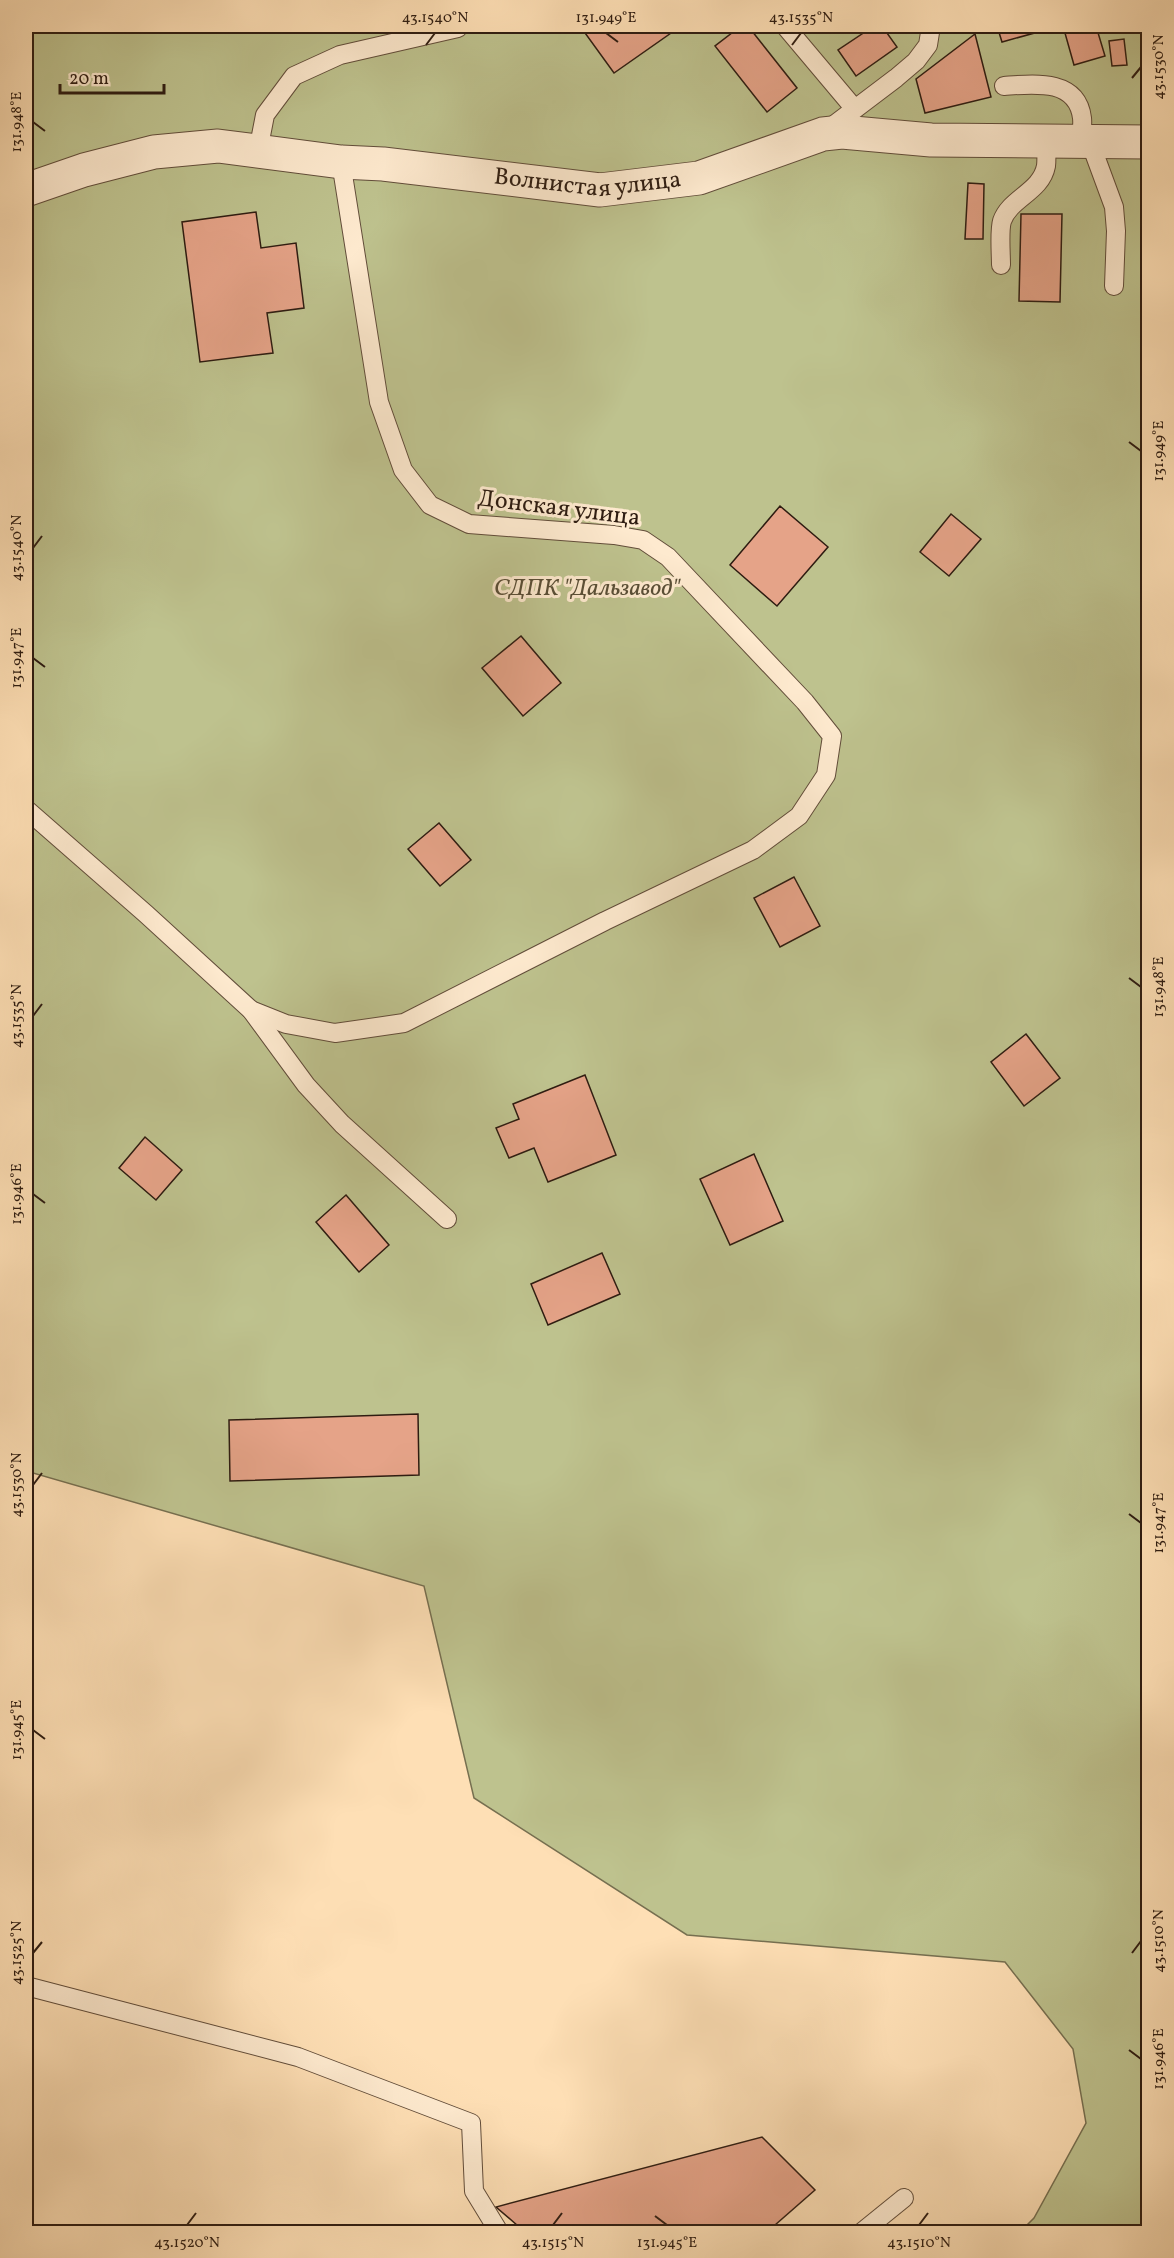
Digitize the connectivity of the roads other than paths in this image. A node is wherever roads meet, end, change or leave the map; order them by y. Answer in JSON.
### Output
{"nodes":[{"id":1,"x":785,"y":26,"type":"edge"},
{"id":2,"x":931,"y":26,"type":"edge"},
{"id":3,"x":458,"y":28,"type":"dead end"},
{"id":4,"x":1004,"y":86,"type":"dead end"},
{"id":5,"x":854,"y":108,"type":"junction"},
{"id":6,"x":823,"y":134,"type":"junction"},
{"id":7,"x":1046,"y":142,"type":"junction"},
{"id":8,"x":1085,"y":142,"type":"junction"},
{"id":9,"x":1149,"y":142,"type":"edge"},
{"id":10,"x":258,"y":151,"type":"junction"},
{"id":11,"x":341,"y":162,"type":"junction"},
{"id":12,"x":26,"y":190,"type":"edge"},
{"id":13,"x":1001,"y":264,"type":"dead end"},
{"id":14,"x":1114,"y":286,"type":"dead end"},
{"id":15,"x":26,"y":809,"type":"edge"},
{"id":16,"x":251,"y":1010,"type":"junction"},
{"id":17,"x":447,"y":1219,"type":"dead end"},
{"id":18,"x":26,"y":1986,"type":"edge"},
{"id":19,"x":904,"y":2198,"type":"dead end"},
{"id":20,"x":499,"y":2232,"type":"edge"},
{"id":21,"x":862,"y":2232,"type":"edge"}],
"edges":[{"from":1,"to":5,"type":"lane"},
{"from":2,"to":5,"type":"lane"},
{"from":3,"to":10,"type":"lane"},
{"from":4,"to":8,"type":"lane"},
{"from":5,"to":6,"type":"lane"},
{"from":6,"to":7,"type":"street","name":"Волнистая улица"},
{"from":6,"to":11,"type":"street","name":"Волнистая улица"},
{"from":7,"to":8,"type":"street","name":"Волнистая улица"},
{"from":7,"to":13,"type":"lane"},
{"from":8,"to":9,"type":"street","name":"Волнистая улица"},
{"from":8,"to":14,"type":"lane"},
{"from":10,"to":11,"type":"street","name":"Волнистая улица"},
{"from":10,"to":12,"type":"street","name":"Волнистая улица"},
{"from":11,"to":16,"type":"lane","name":"Донская улица"},
{"from":15,"to":16,"type":"lane"},
{"from":16,"to":17,"type":"lane"},
{"from":18,"to":20,"type":"lane"},
{"from":19,"to":21,"type":"lane"}]}
